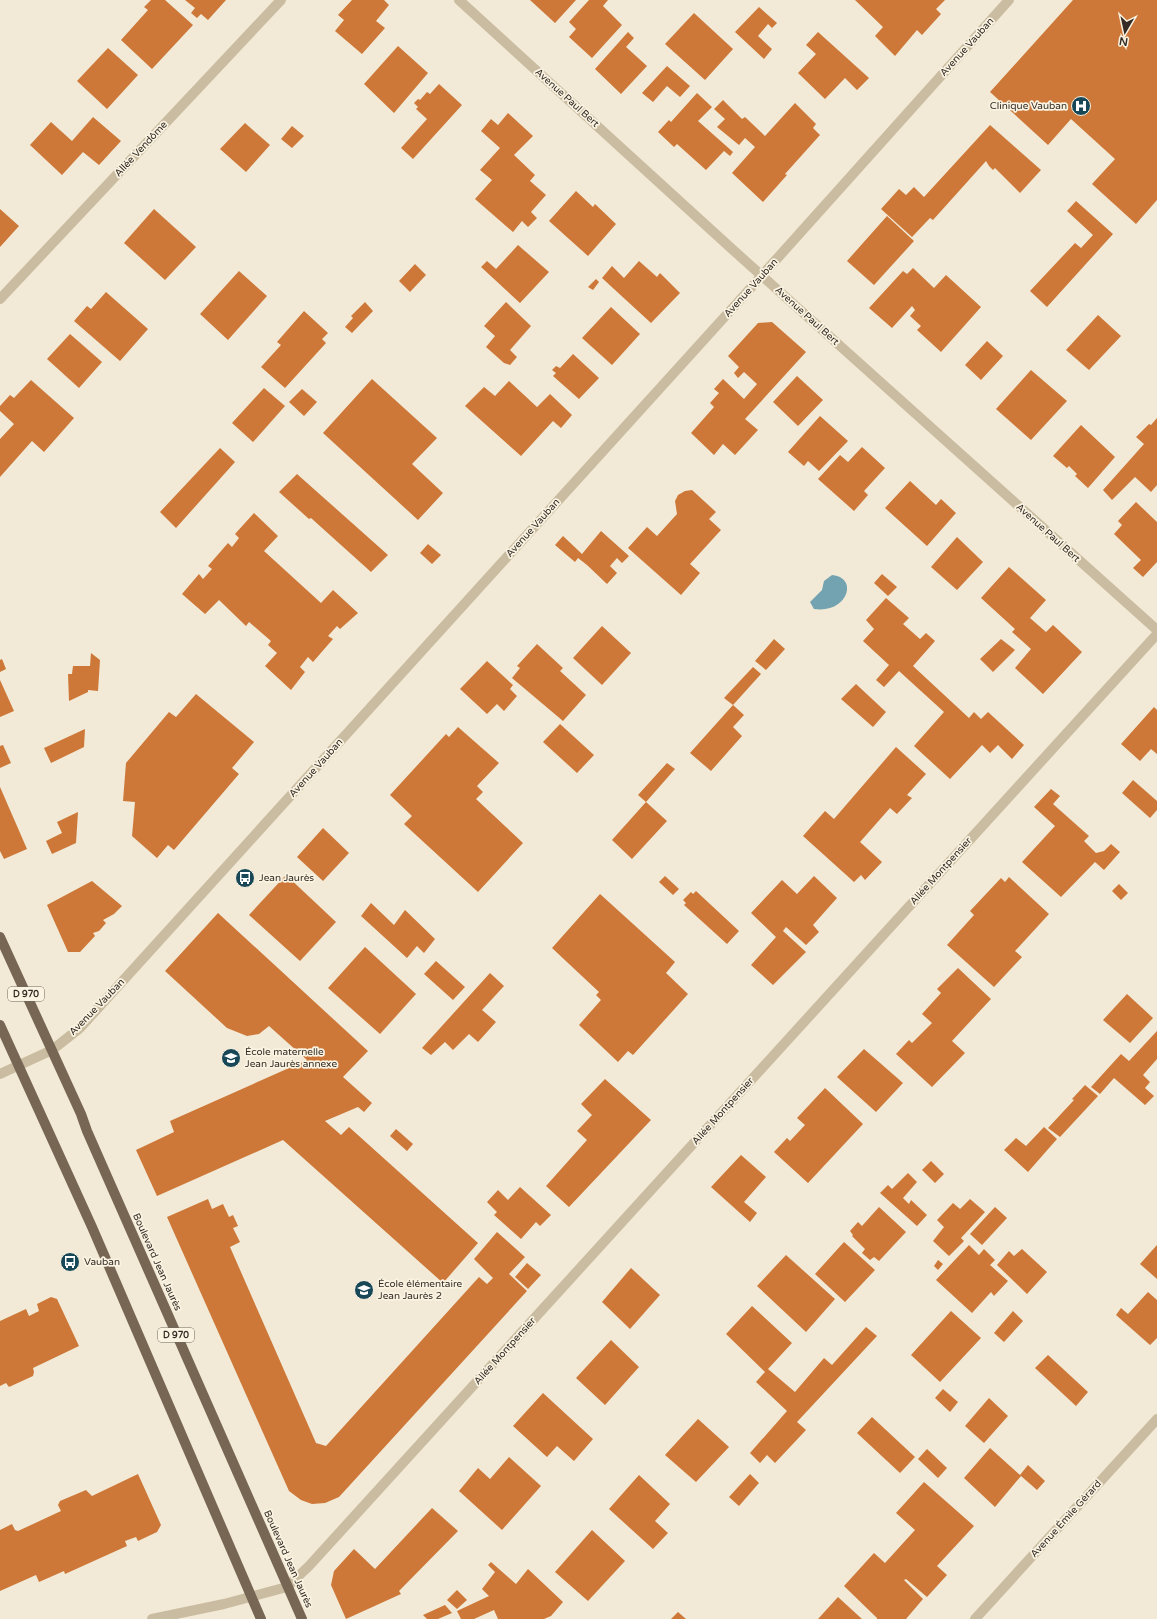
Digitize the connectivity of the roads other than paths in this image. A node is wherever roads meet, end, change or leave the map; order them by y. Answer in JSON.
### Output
{"nodes":[{"id":1,"x":281,"y":0,"type":"edge"},
{"id":2,"x":459,"y":0,"type":"edge"},
{"id":3,"x":1009,"y":0,"type":"edge"},
{"id":4,"x":762,"y":275,"type":"junction"},
{"id":5,"x":0,"y":299,"type":"edge"},
{"id":6,"x":1157,"y":630,"type":"edge"},
{"id":7,"x":1157,"y":634,"type":"edge"},
{"id":8,"x":0,"y":937,"type":"edge"},
{"id":9,"x":0,"y":1025,"type":"edge"},
{"id":10,"x":52,"y":1050,"type":"junction"},
{"id":11,"x":19,"y":1066,"type":"junction"},
{"id":12,"x":0,"y":1074,"type":"edge"},
{"id":13,"x":1157,"y":1419,"type":"edge"},
{"id":14,"x":287,"y":1587,"type":"junction"},
{"id":15,"x":251,"y":1597,"type":"junction"},
{"id":16,"x":152,"y":1619,"type":"edge"},
{"id":17,"x":261,"y":1619,"type":"edge"},
{"id":18,"x":302,"y":1619,"type":"edge"},
{"id":19,"x":975,"y":1619,"type":"edge"}],
"edges":[{"from":1,"to":5,"type":"street","name":"Allée Vendôme"},
{"from":2,"to":4,"type":"street","name":"Avenue Paul Bert"},
{"from":3,"to":4,"type":"street","name":"Avenue Vauban"},
{"from":4,"to":6,"type":"street","name":"Avenue Paul Bert"},
{"from":4,"to":10,"type":"street","name":"Avenue Vauban"},
{"from":7,"to":14,"type":"street","name":"Allée Montpensier"},
{"from":8,"to":10,"type":"main road","name":"Boulevard Jean Jaurès","number":"D 970"},
{"from":9,"to":11,"type":"main road","number":"D 970"},
{"from":10,"to":11,"type":"street","name":"Avenue Vauban"},
{"from":10,"to":14,"type":"main road","name":"Boulevard Jean Jaurès","number":"D 970"},
{"from":11,"to":12,"type":"street","name":"Avenue Vauban"},
{"from":11,"to":15,"type":"main road","number":"D 970"},
{"from":13,"to":19,"type":"street","name":"Avenue Émile Gérard"},
{"from":14,"to":15,"type":"street"},
{"from":14,"to":18,"type":"main road","name":"Boulevard Jean Jaurès","number":"D 970"},
{"from":15,"to":16,"type":"street"},
{"from":15,"to":17,"type":"main road","number":"D 970"}]}
